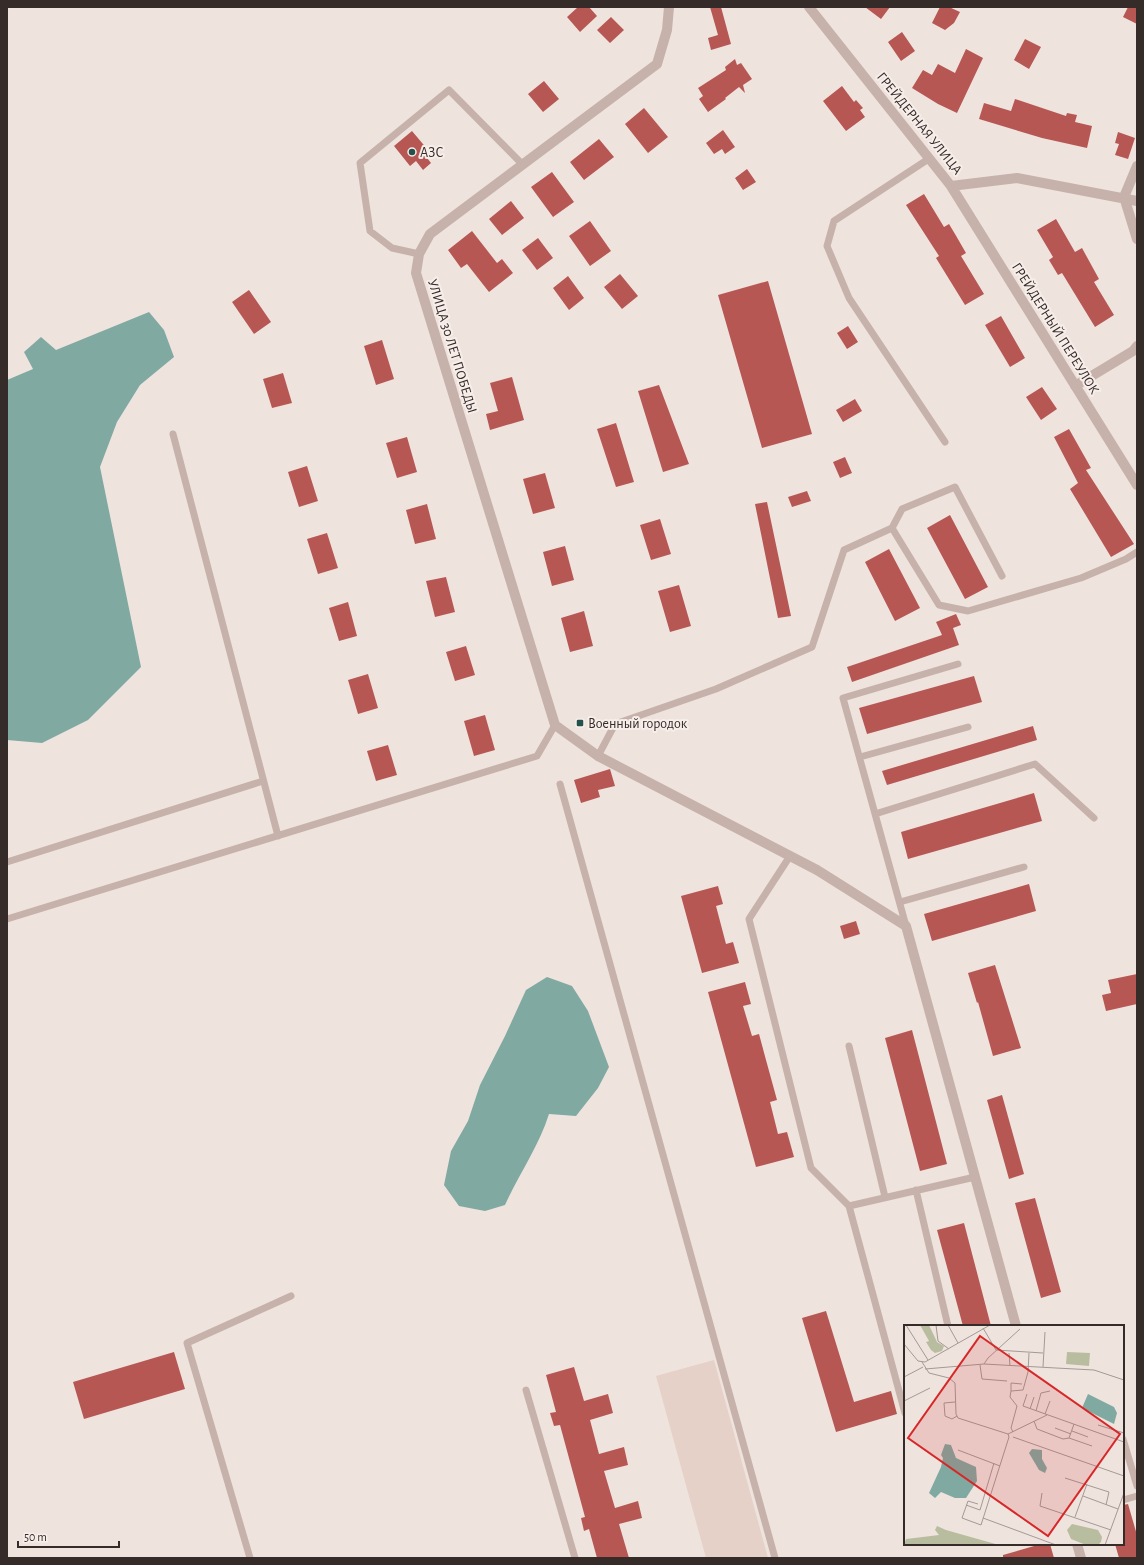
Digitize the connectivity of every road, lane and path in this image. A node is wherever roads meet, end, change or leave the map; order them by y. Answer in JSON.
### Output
{"nodes":[{"id":1,"x":669,"y":7,"type":"edge"},
{"id":2,"x":809,"y":7,"type":"edge"},
{"id":3,"x":930,"y":158,"type":"junction"},
{"id":4,"x":523,"y":165,"type":"junction"},
{"id":5,"x":1137,"y":166,"type":"edge"},
{"id":6,"x":951,"y":186,"type":"junction"},
{"id":7,"x":1124,"y":198,"type":"junction"},
{"id":8,"x":1137,"y":201,"type":"edge"},
{"id":9,"x":1137,"y":239,"type":"edge"},
{"id":10,"x":420,"y":254,"type":"junction"},
{"id":11,"x":1137,"y":346,"type":"edge"},
{"id":12,"x":1075,"y":386,"type":"junction"},
{"id":13,"x":174,"y":434,"type":"dead end"},
{"id":14,"x":945,"y":442,"type":"dead end"},
{"id":15,"x":1137,"y":485,"type":"edge"},
{"id":16,"x":892,"y":528,"type":"junction"},
{"id":17,"x":1137,"y":552,"type":"edge"},
{"id":18,"x":1002,"y":576,"type":"dead end"},
{"id":19,"x":958,"y":664,"type":"dead end"},
{"id":20,"x":555,"y":725,"type":"junction"},
{"id":21,"x":968,"y":727,"type":"dead end"},
{"id":22,"x":598,"y":756,"type":"junction"},
{"id":23,"x":860,"y":757,"type":"junction"},
{"id":24,"x":264,"y":781,"type":"junction"},
{"id":25,"x":560,"y":784,"type":"dead end"},
{"id":26,"x":875,"y":814,"type":"junction"},
{"id":27,"x":1094,"y":818,"type":"dead end"},
{"id":28,"x":278,"y":836,"type":"junction"},
{"id":29,"x":790,"y":856,"type":"junction"},
{"id":30,"x":7,"y":862,"type":"edge"},
{"id":31,"x":1024,"y":867,"type":"dead end"},
{"id":32,"x":900,"y":902,"type":"junction"},
{"id":33,"x":7,"y":919,"type":"edge"},
{"id":34,"x":906,"y":926,"type":"junction"},
{"id":35,"x":849,"y":1046,"type":"dead end"},
{"id":36,"x":975,"y":1177,"type":"junction"},
{"id":37,"x":916,"y":1190,"type":"junction"},
{"id":38,"x":885,"y":1198,"type":"junction"},
{"id":39,"x":849,"y":1206,"type":"junction"},
{"id":40,"x":291,"y":1296,"type":"dead end"},
{"id":41,"x":948,"y":1325,"type":"edge"},
{"id":42,"x":1016,"y":1325,"type":"edge"},
{"id":43,"x":526,"y":1390,"type":"dead end"},
{"id":44,"x":904,"y":1409,"type":"edge"},
{"id":45,"x":1124,"y":1442,"type":"edge"},
{"id":46,"x":1137,"y":1486,"type":"edge"},
{"id":47,"x":1137,"y":1496,"type":"edge"},
{"id":48,"x":1124,"y":1500,"type":"edge"},
{"id":49,"x":1077,"y":1545,"type":"edge"},
{"id":50,"x":250,"y":1558,"type":"edge"},
{"id":51,"x":575,"y":1558,"type":"edge"},
{"id":52,"x":775,"y":1558,"type":"edge"},
{"id":53,"x":1081,"y":1558,"type":"edge"}],
"edges":[{"from":1,"to":4,"type":"street","name":"УЛИЦА 30 ЛЕТ ПОБЕДЫ"},
{"from":2,"to":3,"type":"street","name":"ГРЕЙДЕРНАЯ УЛИЦА"},
{"from":3,"to":6,"type":"street","name":"ГРЕЙДЕРНАЯ УЛИЦА"},
{"from":3,"to":14,"type":"lane"},
{"from":4,"to":10,"type":"street","name":"УЛИЦА 30 ЛЕТ ПОБЕДЫ"},
{"from":4,"to":10,"type":"lane"},
{"from":5,"to":7,"type":"street"},
{"from":6,"to":7,"type":"street","name":"ГРЕЙДЕРНАЯ УЛИЦА"},
{"from":6,"to":12,"type":"street","name":"ГРЕЙДЕРНЫЙ ПЕРЕУЛОК"},
{"from":7,"to":8,"type":"street","name":"ГРЕЙДЕРНАЯ УЛИЦА"},
{"from":7,"to":9,"type":"street"},
{"from":10,"to":20,"type":"street","name":"УЛИЦА 30 ЛЕТ ПОБЕДЫ"},
{"from":11,"to":12,"type":"street"},
{"from":12,"to":15,"type":"street","name":"ГРЕЙДЕРНЫЙ ПЕРЕУЛОК"},
{"from":13,"to":24,"type":"lane"},
{"from":16,"to":17,"type":"lane"},
{"from":16,"to":18,"type":"lane"},
{"from":16,"to":22,"type":"lane"},
{"from":19,"to":23,"type":"lane"},
{"from":20,"to":22,"type":"street"},
{"from":20,"to":28,"type":"lane"},
{"from":21,"to":23,"type":"lane"},
{"from":22,"to":29,"type":"street"},
{"from":23,"to":26,"type":"lane"},
{"from":24,"to":28,"type":"lane"},
{"from":24,"to":30,"type":"lane"},
{"from":25,"to":52,"type":"lane"},
{"from":26,"to":27,"type":"lane"},
{"from":26,"to":32,"type":"lane"},
{"from":28,"to":33,"type":"lane"},
{"from":29,"to":34,"type":"street"},
{"from":29,"to":39,"type":"lane"},
{"from":31,"to":32,"type":"lane"},
{"from":32,"to":34,"type":"lane"},
{"from":34,"to":36,"type":"street"},
{"from":35,"to":38,"type":"lane"},
{"from":36,"to":37,"type":"lane"},
{"from":36,"to":42,"type":"street"},
{"from":37,"to":38,"type":"lane"},
{"from":37,"to":41,"type":"lane"},
{"from":38,"to":39,"type":"lane"},
{"from":39,"to":44,"type":"lane"},
{"from":40,"to":50,"type":"lane"},
{"from":43,"to":51,"type":"lane"},
{"from":45,"to":46,"type":"lane"},
{"from":47,"to":48,"type":"lane"},
{"from":49,"to":53,"type":"street"}]}
